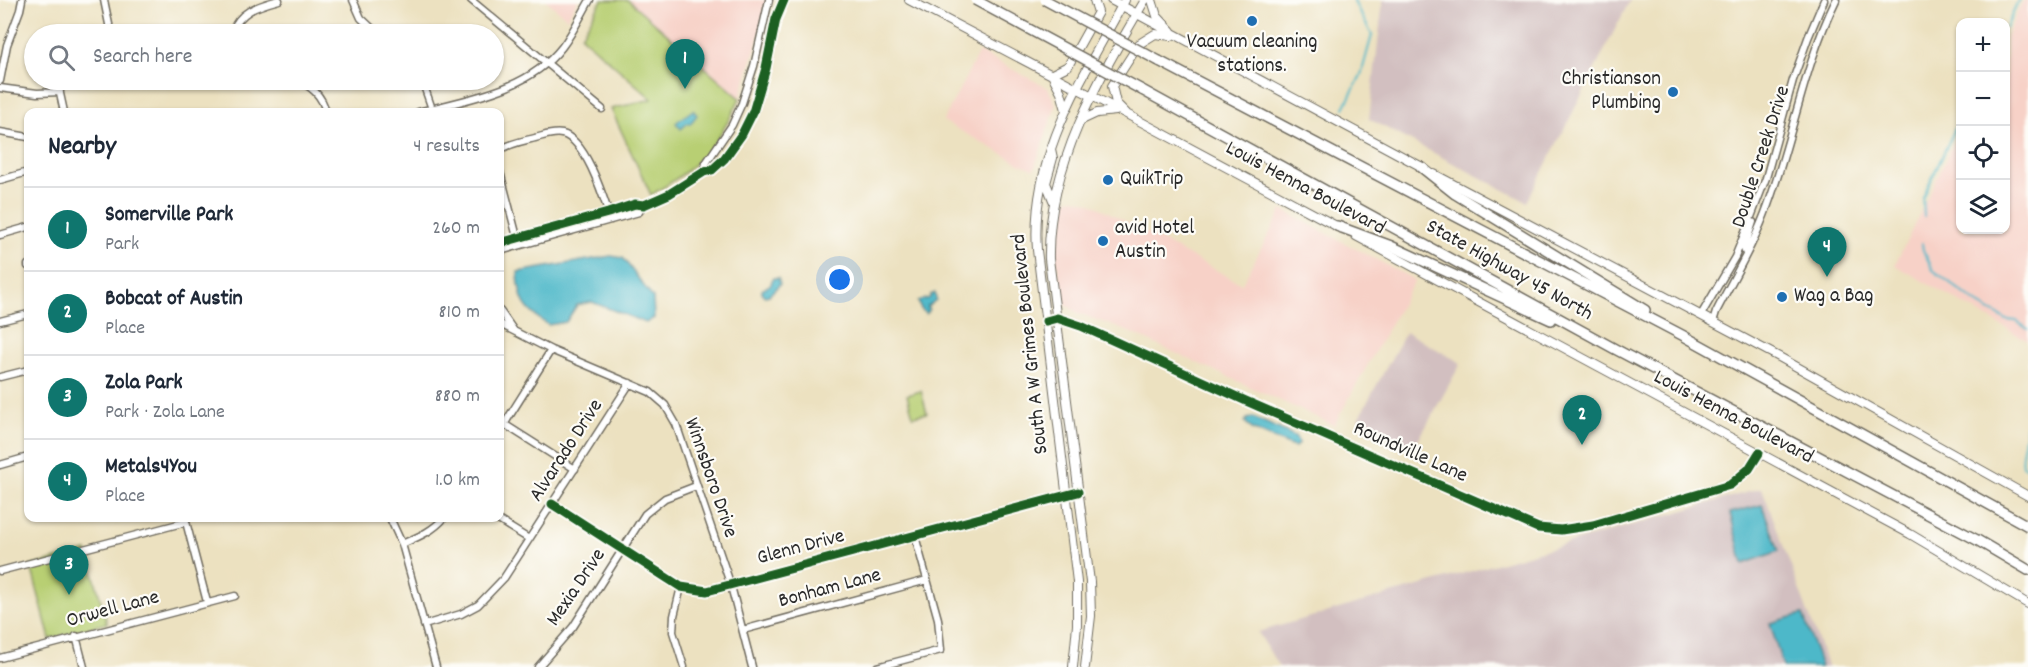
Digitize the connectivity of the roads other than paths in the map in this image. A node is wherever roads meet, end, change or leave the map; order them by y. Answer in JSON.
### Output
{"nodes":[{"id":1,"x":22,"y":0,"type":"edge"},
{"id":2,"x":104,"y":0,"type":"edge"},
{"id":3,"x":279,"y":0,"type":"edge"},
{"id":4,"x":353,"y":0,"type":"edge"},
{"id":5,"x":471,"y":0,"type":"edge"},
{"id":6,"x":590,"y":0,"type":"edge"},
{"id":7,"x":769,"y":0,"type":"edge"},
{"id":8,"x":784,"y":0,"type":"edge"},
{"id":9,"x":909,"y":0,"type":"edge"},
{"id":10,"x":975,"y":0,"type":"edge"},
{"id":11,"x":1045,"y":0,"type":"edge"},
{"id":12,"x":1094,"y":0,"type":"edge"},
{"id":13,"x":1111,"y":0,"type":"edge"},
{"id":14,"x":1144,"y":0,"type":"edge"},
{"id":15,"x":1152,"y":0,"type":"edge"},
{"id":16,"x":1824,"y":0,"type":"edge"},
{"id":17,"x":1836,"y":0,"type":"edge"},
{"id":18,"x":1123,"y":3,"type":"edge"},
{"id":19,"x":1136,"y":14,"type":"junction"},
{"id":20,"x":109,"y":24,"type":"edge"},
{"id":21,"x":236,"y":24,"type":"edge"},
{"id":22,"x":367,"y":24,"type":"edge"},
{"id":23,"x":500,"y":24,"type":"edge"},
{"id":24,"x":504,"y":27,"type":"edge"},
{"id":25,"x":1176,"y":36,"type":"junction"},
{"id":26,"x":547,"y":63,"type":"junction"},
{"id":27,"x":754,"y":66,"type":"junction"},
{"id":28,"x":766,"y":68,"type":"junction"},
{"id":29,"x":1052,"y":74,"type":"junction"},
{"id":30,"x":0,"y":81,"type":"edge"},
{"id":31,"x":1078,"y":87,"type":"junction"},
{"id":32,"x":0,"y":88,"type":"edge"},
{"id":33,"x":504,"y":89,"type":"edge"},
{"id":34,"x":314,"y":90,"type":"edge"},
{"id":35,"x":426,"y":90,"type":"edge"},
{"id":36,"x":500,"y":90,"type":"edge"},
{"id":37,"x":60,"y":92,"type":"joint"},
{"id":38,"x":1092,"y":96,"type":"junction"},
{"id":39,"x":63,"y":108,"type":"edge"},
{"id":40,"x":324,"y":108,"type":"edge"},
{"id":41,"x":432,"y":108,"type":"edge"},
{"id":42,"x":436,"y":108,"type":"edge"},
{"id":43,"x":602,"y":109,"type":"dead end"},
{"id":44,"x":1066,"y":110,"type":"junction"},
{"id":45,"x":1116,"y":111,"type":"junction"},
{"id":46,"x":1132,"y":118,"type":"junction"},
{"id":47,"x":1082,"y":120,"type":"junction"},
{"id":48,"x":0,"y":132,"type":"edge"},
{"id":49,"x":24,"y":136,"type":"edge"},
{"id":50,"x":504,"y":147,"type":"edge"},
{"id":51,"x":1051,"y":148,"type":"junction"},
{"id":52,"x":1421,"y":167,"type":"junction"},
{"id":53,"x":704,"y":172,"type":"junction"},
{"id":54,"x":24,"y":173,"type":"edge"},
{"id":55,"x":0,"y":180,"type":"edge"},
{"id":56,"x":504,"y":188,"type":"edge"},
{"id":57,"x":1762,"y":190,"type":"junction"},
{"id":58,"x":1053,"y":200,"type":"junction"},
{"id":59,"x":609,"y":217,"type":"junction"},
{"id":60,"x":1337,"y":226,"type":"junction"},
{"id":61,"x":24,"y":228,"type":"edge"},
{"id":62,"x":0,"y":235,"type":"edge"},
{"id":63,"x":518,"y":242,"type":"junction"},
{"id":64,"x":504,"y":243,"type":"edge"},
{"id":65,"x":504,"y":249,"type":"edge"},
{"id":66,"x":1746,"y":255,"type":"junction"},
{"id":67,"x":24,"y":315,"type":"edge"},
{"id":68,"x":1701,"y":315,"type":"junction"},
{"id":69,"x":504,"y":317,"type":"edge"},
{"id":70,"x":1057,"y":318,"type":"junction"},
{"id":71,"x":0,"y":321,"type":"edge"},
{"id":72,"x":1046,"y":321,"type":"junction"},
{"id":73,"x":1713,"y":322,"type":"junction"},
{"id":74,"x":504,"y":326,"type":"edge"},
{"id":75,"x":514,"y":331,"type":"junction"},
{"id":76,"x":1682,"y":335,"type":"junction"},
{"id":77,"x":1615,"y":349,"type":"junction"},
{"id":78,"x":551,"y":350,"type":"junction"},
{"id":79,"x":24,"y":371,"type":"edge"},
{"id":80,"x":0,"y":377,"type":"edge"},
{"id":81,"x":630,"y":383,"type":"junction"},
{"id":82,"x":504,"y":424,"type":"joint"},
{"id":83,"x":1759,"y":453,"type":"junction"},
{"id":84,"x":24,"y":458,"type":"edge"},
{"id":85,"x":0,"y":465,"type":"edge"},
{"id":86,"x":575,"y":469,"type":"junction"},
{"id":87,"x":696,"y":486,"type":"junction"},
{"id":88,"x":1078,"y":492,"type":"junction"},
{"id":89,"x":1067,"y":496,"type":"junction"},
{"id":90,"x":2028,"y":496,"type":"edge"},
{"id":91,"x":552,"y":504,"type":"junction"},
{"id":92,"x":178,"y":522,"type":"edge"},
{"id":93,"x":186,"y":522,"type":"edge"},
{"id":94,"x":392,"y":522,"type":"edge"},
{"id":95,"x":441,"y":522,"type":"edge"},
{"id":96,"x":501,"y":522,"type":"edge"},
{"id":97,"x":2028,"y":525,"type":"edge"},
{"id":98,"x":915,"y":536,"type":"junction"},
{"id":99,"x":529,"y":539,"type":"junction"},
{"id":100,"x":402,"y":544,"type":"junction"},
{"id":101,"x":623,"y":549,"type":"junction"},
{"id":102,"x":2028,"y":570,"type":"edge"},
{"id":103,"x":0,"y":572,"type":"edge"},
{"id":104,"x":927,"y":580,"type":"junction"},
{"id":105,"x":731,"y":586,"type":"junction"},
{"id":106,"x":681,"y":587,"type":"junction"},
{"id":107,"x":235,"y":596,"type":"dead end"},
{"id":108,"x":207,"y":602,"type":"junction"},
{"id":109,"x":2028,"y":604,"type":"edge"},
{"id":110,"x":424,"y":625,"type":"junction"},
{"id":111,"x":743,"y":630,"type":"junction"},
{"id":112,"x":76,"y":636,"type":"junction"},
{"id":113,"x":0,"y":658,"type":"edge"},
{"id":114,"x":541,"y":666,"type":"edge"},
{"id":115,"x":84,"y":667,"type":"edge"},
{"id":116,"x":436,"y":667,"type":"edge"},
{"id":117,"x":684,"y":667,"type":"edge"},
{"id":118,"x":752,"y":667,"type":"edge"},
{"id":119,"x":877,"y":667,"type":"edge"},
{"id":120,"x":1073,"y":667,"type":"edge"},
{"id":121,"x":1085,"y":667,"type":"edge"}],
"edges":[{"from":1,"to":30,"type":"street"},
{"from":2,"to":20,"type":"street"},
{"from":3,"to":21,"type":"street"},
{"from":4,"to":22,"type":"street"},
{"from":5,"to":23,"type":"street"},
{"from":6,"to":26,"type":"street"},
{"from":7,"to":27,"type":"street"},
{"from":8,"to":28,"type":"street"},
{"from":9,"to":29,"type":"main road","name":"Louis Henna Boulevard"},
{"from":10,"to":77,"type":"highway","name":"State Highway 45 North","bridge":true},
{"from":11,"to":76,"type":"highway","name":"State Highway 45 North","bridge":true},
{"from":12,"to":29,"type":"main road"},
{"from":13,"to":18,"type":"main road"},
{"from":14,"to":19,"type":"main road","name":"South A W Grimes Boulevard"},
{"from":15,"to":25,"type":"main road"},
{"from":16,"to":57,"type":"street","name":"Double Creek Drive"},
{"from":17,"to":66,"type":"street","name":"Double Creek Drive"},
{"from":18,"to":19,"type":"main road"},
{"from":18,"to":31,"type":"main road","name":"South A W Grimes Boulevard"},
{"from":19,"to":25,"type":"main road"},
{"from":19,"to":38,"type":"main road","name":"South A W Grimes Boulevard"},
{"from":24,"to":26,"type":"street"},
{"from":25,"to":46,"type":"main road"},
{"from":25,"to":52,"type":"main road"},
{"from":26,"to":33,"type":"street"},
{"from":26,"to":43,"type":"street"},
{"from":27,"to":28,"type":"street"},
{"from":27,"to":53,"type":"street"},
{"from":28,"to":53,"type":"street"},
{"from":29,"to":31,"type":"main road","name":"Louis Henna Boulevard"},
{"from":29,"to":44,"type":"main road"},
{"from":31,"to":38,"type":"main road","name":"Louis Henna Boulevard"},
{"from":31,"to":44,"type":"main road","name":"South A W Grimes Boulevard"},
{"from":32,"to":37,"type":"street"},
{"from":34,"to":40,"type":"street"},
{"from":35,"to":41,"type":"street"},
{"from":36,"to":42,"type":"street"},
{"from":37,"to":39,"type":"street"},
{"from":38,"to":45,"type":"main road","name":"Louis Henna Boulevard"},
{"from":38,"to":47,"type":"main road","name":"South A W Grimes Boulevard"},
{"from":44,"to":51,"type":"main road","name":"South A W Grimes Boulevard"},
{"from":45,"to":46,"type":"main road","name":"Louis Henna Boulevard"},
{"from":45,"to":47,"type":"main road"},
{"from":46,"to":60,"type":"main road","name":"Louis Henna Boulevard"},
{"from":47,"to":58,"type":"main road","name":"South A W Grimes Boulevard"},
{"from":48,"to":49,"type":"street"},
{"from":50,"to":59,"type":"street"},
{"from":51,"to":58,"type":"main road"},
{"from":51,"to":72,"type":"main road","name":"South A W Grimes Boulevard"},
{"from":52,"to":68,"type":"main road"},
{"from":52,"to":76,"type":"highway"},
{"from":53,"to":59,"type":"street"},
{"from":54,"to":55,"type":"street"},
{"from":56,"to":63,"type":"street"},
{"from":57,"to":66,"type":"street"},
{"from":57,"to":68,"type":"street","name":"Double Creek Drive"},
{"from":58,"to":70,"type":"main road","name":"South A W Grimes Boulevard"},
{"from":59,"to":63,"type":"street"},
{"from":60,"to":77,"type":"highway"},
{"from":60,"to":83,"type":"main road","name":"Louis Henna Boulevard"},
{"from":61,"to":62,"type":"street"},
{"from":63,"to":64,"type":"street"},
{"from":63,"to":65,"type":"street"},
{"from":66,"to":73,"type":"street","name":"Double Creek Drive"},
{"from":67,"to":71,"type":"street"},
{"from":68,"to":73,"type":"main road"},
{"from":69,"to":75,"type":"street","name":"Winnsboro Drive"},
{"from":70,"to":72,"type":"street"},
{"from":70,"to":83,"type":"street","name":"Roundville Lane"},
{"from":70,"to":88,"type":"main road","name":"South A W Grimes Boulevard"},
{"from":72,"to":89,"type":"main road","name":"South A W Grimes Boulevard"},
{"from":73,"to":90,"type":"main road"},
{"from":74,"to":75,"type":"street","name":"Winnsboro Drive"},
{"from":75,"to":78,"type":"street","name":"Winnsboro Drive"},
{"from":76,"to":97,"type":"highway","name":"State Highway 45 North"},
{"from":77,"to":102,"type":"highway","name":"State Highway 45 North"},
{"from":78,"to":81,"type":"street","name":"Winnsboro Drive"},
{"from":78,"to":82,"type":"street"},
{"from":79,"to":80,"type":"street"},
{"from":81,"to":86,"type":"street","name":"Alvarado Drive"},
{"from":81,"to":87,"type":"street","name":"Winnsboro Drive"},
{"from":82,"to":86,"type":"street"},
{"from":83,"to":109,"type":"main road","name":"Louis Henna Boulevard"},
{"from":84,"to":85,"type":"street"},
{"from":86,"to":91,"type":"street","name":"Alvarado Drive"},
{"from":87,"to":101,"type":"street","name":"Mexia Drive"},
{"from":87,"to":105,"type":"street","name":"Winnsboro Drive"},
{"from":88,"to":89,"type":"street","name":"Glenn Drive"},
{"from":88,"to":121,"type":"main road","name":"South A W Grimes Boulevard"},
{"from":89,"to":98,"type":"street","name":"Glenn Drive"},
{"from":89,"to":120,"type":"main road","name":"South A W Grimes Boulevard"},
{"from":91,"to":99,"type":"street","name":"Alvarado Drive"},
{"from":91,"to":101,"type":"street","name":"Glenn Drive"},
{"from":92,"to":103,"type":"street"},
{"from":93,"to":108,"type":"street"},
{"from":94,"to":100,"type":"street"},
{"from":95,"to":100,"type":"street"},
{"from":96,"to":99,"type":"street"},
{"from":98,"to":104,"type":"street"},
{"from":98,"to":105,"type":"street","name":"Glenn Drive"},
{"from":99,"to":110,"type":"street","name":"Alvarado Drive"},
{"from":100,"to":110,"type":"street"},
{"from":101,"to":106,"type":"street","name":"Glenn Drive"},
{"from":101,"to":114,"type":"street","name":"Mexia Drive"},
{"from":104,"to":111,"type":"street","name":"Bonham Lane"},
{"from":104,"to":119,"type":"street"},
{"from":105,"to":106,"type":"street","name":"Glenn Drive"},
{"from":105,"to":111,"type":"street","name":"Winnsboro Drive"},
{"from":106,"to":117,"type":"street"},
{"from":107,"to":108,"type":"street","name":"Orwell Lane"},
{"from":108,"to":112,"type":"street","name":"Orwell Lane"},
{"from":110,"to":116,"type":"street"},
{"from":111,"to":118,"type":"street","name":"Winnsboro Drive"},
{"from":112,"to":113,"type":"street","name":"Orwell Lane"},
{"from":112,"to":115,"type":"street"}]}
